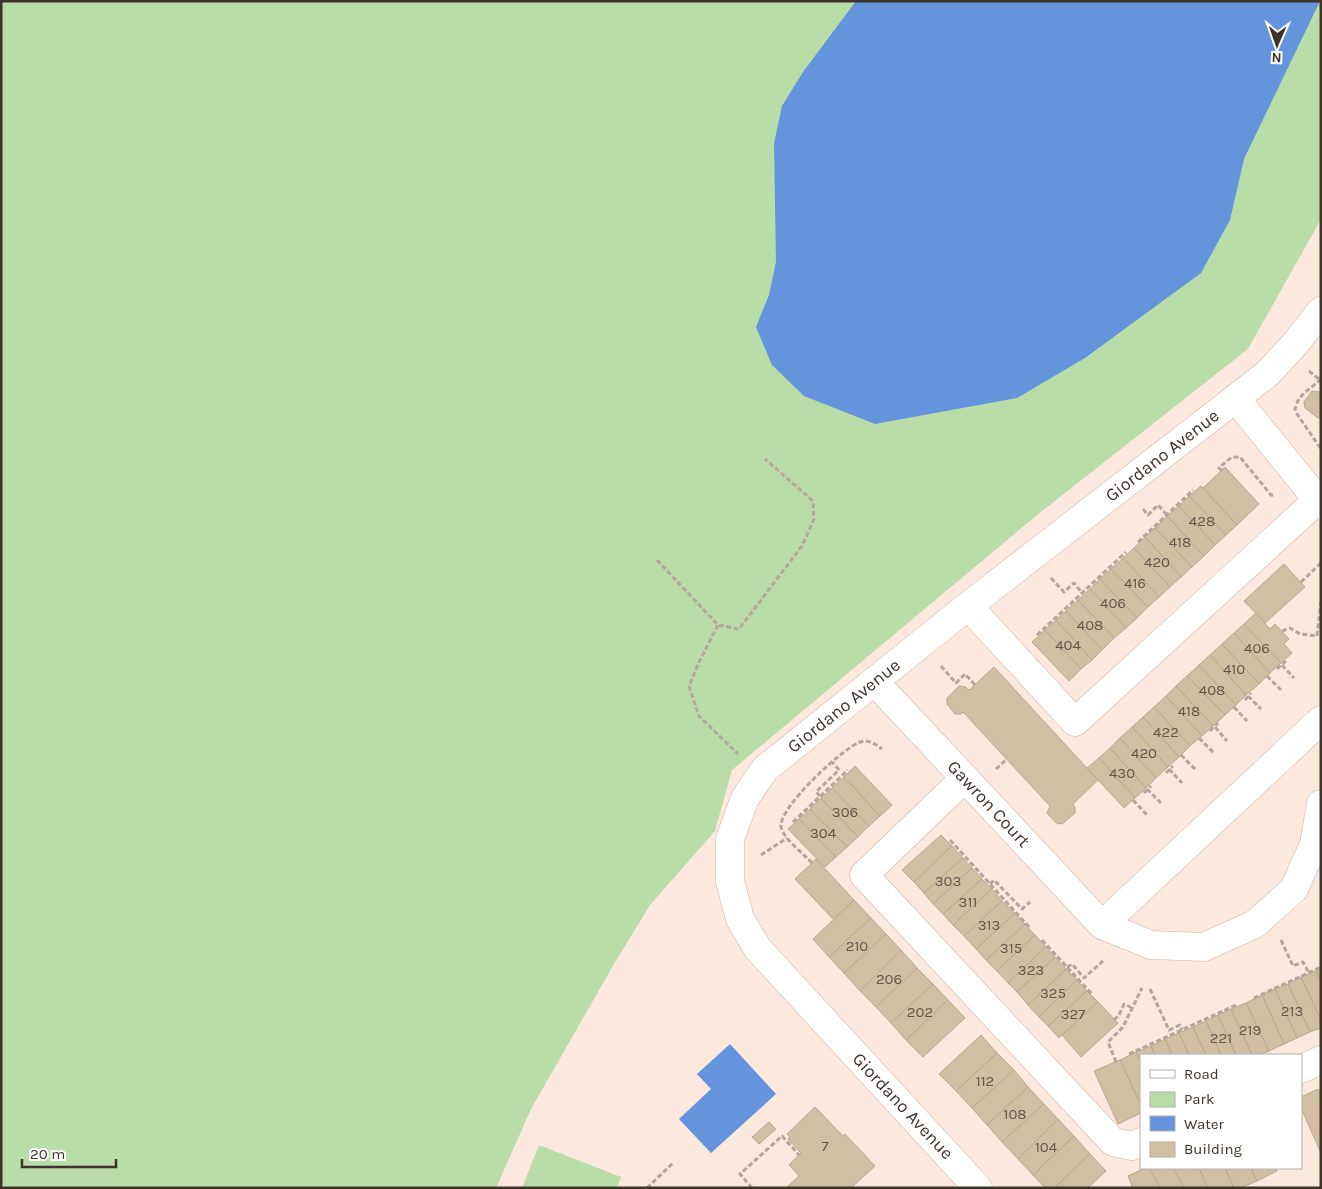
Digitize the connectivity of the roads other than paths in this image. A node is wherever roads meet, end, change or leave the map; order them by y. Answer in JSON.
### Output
{"nodes":[{"id":1,"x":1321,"y":311,"type":"edge"},
{"id":2,"x":1236,"y":399,"type":"junction"},
{"id":3,"x":1320,"y":500,"type":"edge"},
{"id":4,"x":968,"y":606,"type":"junction"},
{"id":5,"x":874,"y":681,"type":"junction"},
{"id":6,"x":1321,"y":720,"type":"edge"},
{"id":7,"x":965,"y":778,"type":"junction"},
{"id":8,"x":1321,"y":804,"type":"edge"},
{"id":9,"x":1102,"y":925,"type":"junction"},
{"id":10,"x":1321,"y":1060,"type":"edge"},
{"id":11,"x":1302,"y":1069,"type":"edge"},
{"id":12,"x":1140,"y":1142,"type":"edge"},
{"id":13,"x":966,"y":1184,"type":"edge"}],
"edges":[{"from":1,"to":2,"type":"street","name":"Giordano Avenue"},
{"from":2,"to":3,"type":"street"},
{"from":2,"to":4,"type":"street","name":"Giordano Avenue"},
{"from":3,"to":4,"type":"street"},
{"from":4,"to":5,"type":"street","name":"Giordano Avenue"},
{"from":5,"to":7,"type":"street","name":"Gawron Court"},
{"from":5,"to":13,"type":"street","name":"Giordano Avenue"},
{"from":6,"to":9,"type":"street"},
{"from":7,"to":9,"type":"street","name":"Gawron Court"},
{"from":7,"to":12,"type":"street"},
{"from":8,"to":9,"type":"street","name":"Gawron Court"},
{"from":10,"to":11,"type":"street"}]}
